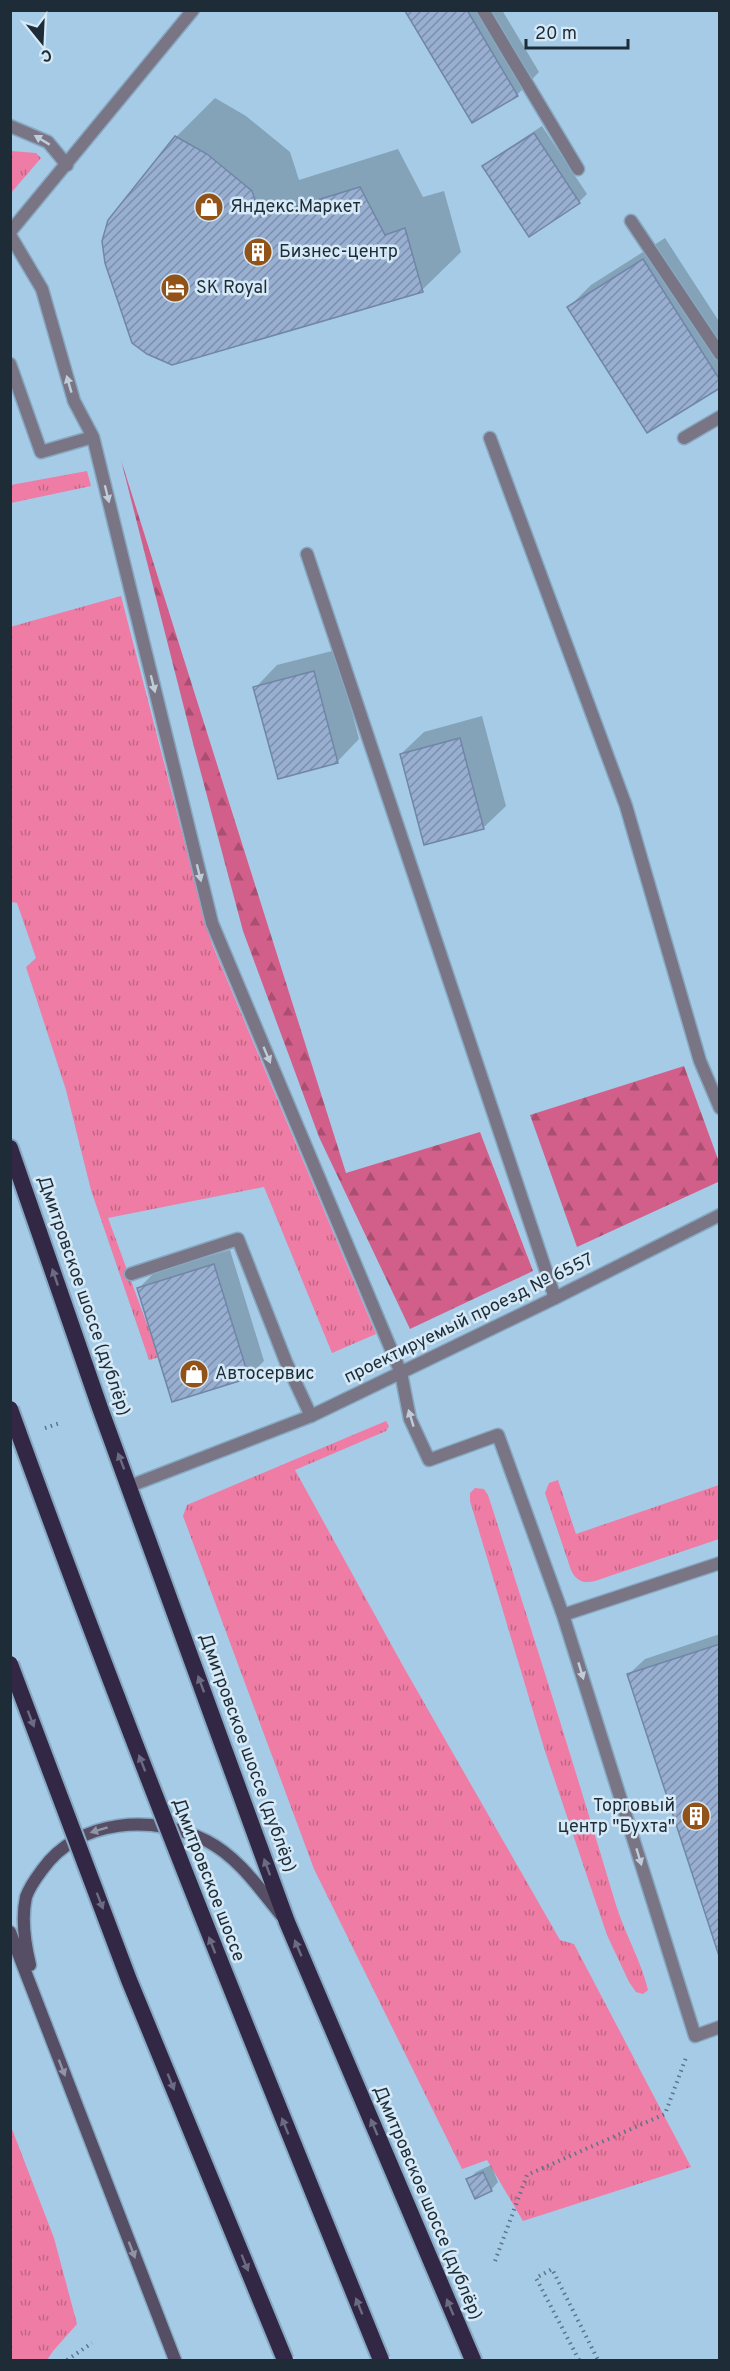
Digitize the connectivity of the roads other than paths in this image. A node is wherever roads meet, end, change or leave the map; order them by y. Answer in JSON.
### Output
{"nodes":[{"id":1,"x":483,"y":10,"type":"edge"},
{"id":2,"x":190,"y":12,"type":"edge"},
{"id":3,"x":10,"y":126,"type":"edge"},
{"id":4,"x":67,"y":165,"type":"junction"},
{"id":5,"x":578,"y":169,"type":"dead end"},
{"id":6,"x":631,"y":221,"type":"dead end"},
{"id":7,"x":10,"y":234,"type":"edge"},
{"id":8,"x":720,"y":354,"type":"edge"},
{"id":9,"x":10,"y":364,"type":"edge"},
{"id":10,"x":720,"y":417,"type":"edge"},
{"id":11,"x":93,"y":437,"type":"junction"},
{"id":12,"x":490,"y":438,"type":"dead end"},
{"id":13,"x":684,"y":438,"type":"dead end"},
{"id":14,"x":307,"y":554,"type":"dead end"},
{"id":15,"x":720,"y":1108,"type":"edge"},
{"id":16,"x":10,"y":1148,"type":"edge"},
{"id":17,"x":720,"y":1215,"type":"edge"},
{"id":18,"x":130,"y":1274,"type":"dead end"},
{"id":19,"x":555,"y":1298,"type":"junction"},
{"id":20,"x":401,"y":1373,"type":"junction"},
{"id":21,"x":10,"y":1409,"type":"edge"},
{"id":22,"x":311,"y":1416,"type":"junction"},
{"id":23,"x":130,"y":1486,"type":"junction"},
{"id":24,"x":720,"y":1563,"type":"edge"},
{"id":25,"x":563,"y":1616,"type":"junction"},
{"id":26,"x":10,"y":1664,"type":"edge"},
{"id":27,"x":287,"y":1922,"type":"junction"},
{"id":28,"x":10,"y":1932,"type":"edge"},
{"id":29,"x":41,"y":2014,"type":"junction"},
{"id":30,"x":720,"y":2028,"type":"edge"},
{"id":31,"x":175,"y":2361,"type":"edge"},
{"id":32,"x":285,"y":2361,"type":"edge"},
{"id":33,"x":381,"y":2361,"type":"edge"},
{"id":34,"x":473,"y":2361,"type":"edge"}],
"edges":[{"from":1,"to":5,"type":"street"},
{"from":2,"to":4,"type":"street"},
{"from":4,"to":3,"type":"street","one_way":true},
{"from":4,"to":7,"type":"street"},
{"from":6,"to":8,"type":"street"},
{"from":11,"to":7,"type":"street","one_way":true},
{"from":9,"to":11,"type":"street"},
{"from":10,"to":13,"type":"street"},
{"from":11,"to":20,"type":"street","one_way":true},
{"from":12,"to":15,"type":"street"},
{"from":14,"to":19,"type":"street"},
{"from":23,"to":16,"type":"highway","name":"Дмитровское шоссе (дублёр)","one_way":true},
{"from":17,"to":19,"type":"street","name":"проектируемый проезд № 6557"},
{"from":18,"to":22,"type":"street"},
{"from":19,"to":20,"type":"street","name":"проектируемый проезд № 6557"},
{"from":20,"to":22,"type":"street","name":"проектируемый проезд № 6557"},
{"from":25,"to":20,"type":"street","one_way":true},
{"from":33,"to":21,"type":"highway","name":"Дмитровское шоссе","one_way":true,"bridge":true},
{"from":22,"to":23,"type":"street","name":"проектируемый проезд № 6557"},
{"from":27,"to":23,"type":"highway","name":"Дмитровское шоссе (дублёр)","one_way":true},
{"from":24,"to":25,"type":"street"},
{"from":25,"to":30,"type":"street","one_way":true},
{"from":26,"to":32,"type":"highway","one_way":true,"bridge":true},
{"from":27,"to":29,"type":"main road","one_way":true},
{"from":34,"to":27,"type":"highway","name":"Дмитровское шоссе (дублёр)","one_way":true},
{"from":28,"to":29,"type":"main road"},
{"from":29,"to":31,"type":"main road","one_way":true}]}
